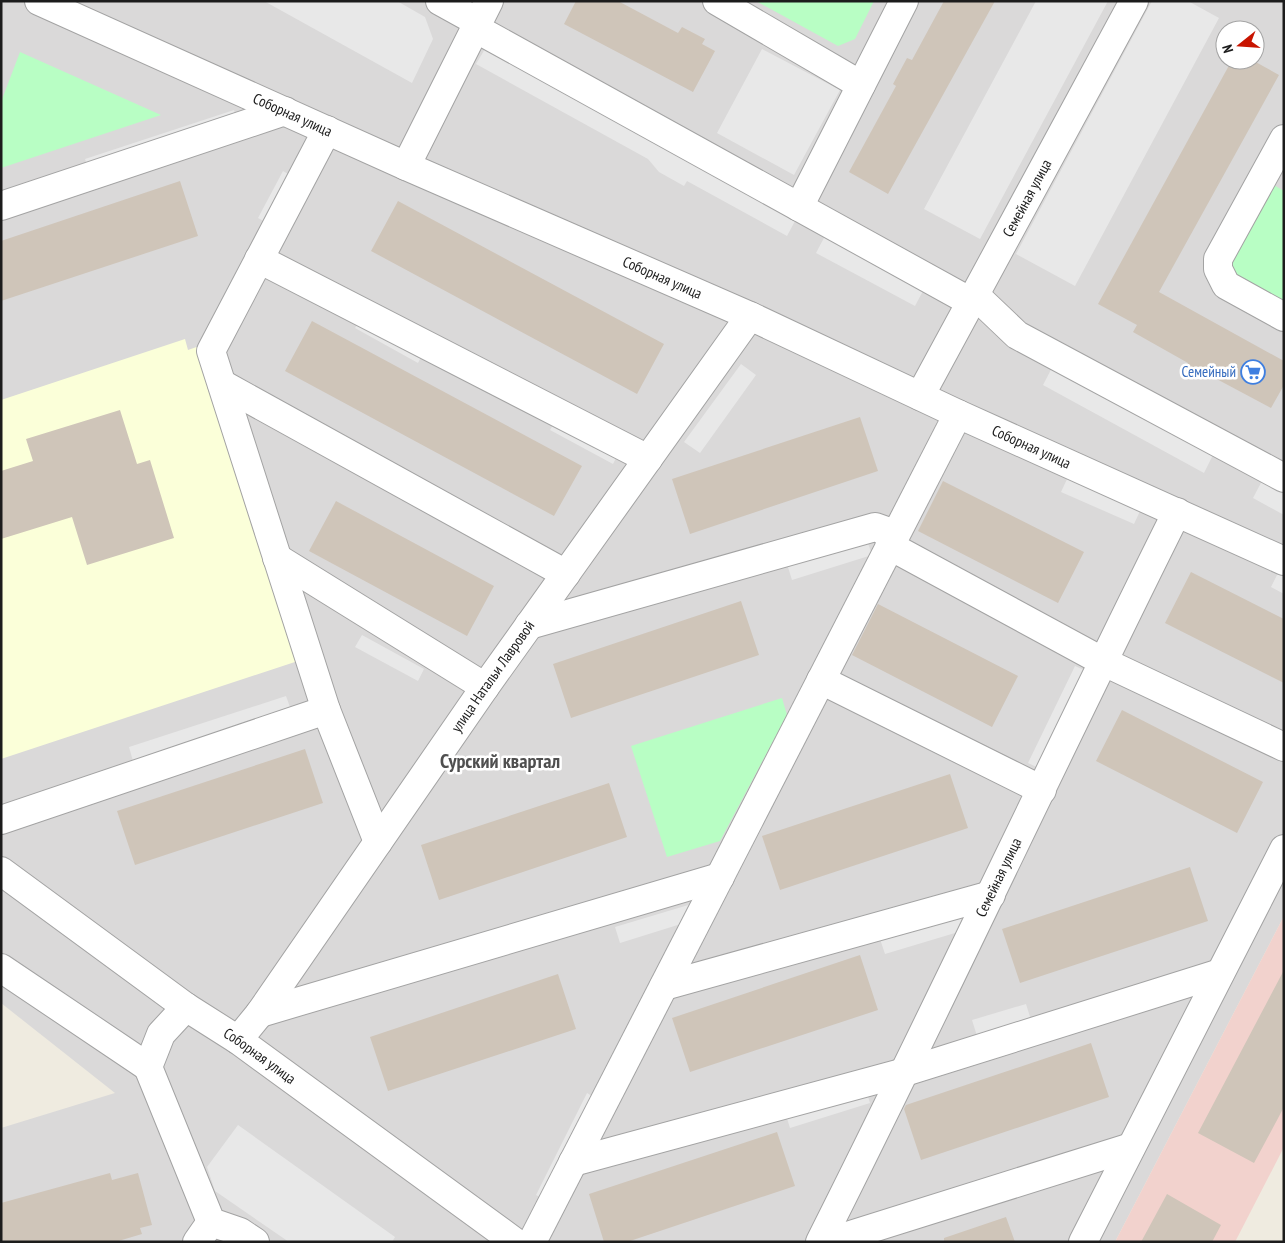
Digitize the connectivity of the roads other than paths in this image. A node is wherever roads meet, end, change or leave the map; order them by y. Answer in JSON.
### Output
{"nodes":[{"id":1,"x":39,"y":1,"type":"edge"},
{"id":2,"x":440,"y":1,"type":"edge"},
{"id":3,"x":717,"y":1,"type":"edge"},
{"id":4,"x":904,"y":1,"type":"edge"},
{"id":5,"x":1134,"y":1,"type":"edge"},
{"id":6,"x":481,"y":17,"type":"edge"},
{"id":7,"x":861,"y":85,"type":"junction"},
{"id":8,"x":284,"y":111,"type":"junction"},
{"id":9,"x":327,"y":130,"type":"junction"},
{"id":10,"x":1284,"y":139,"type":"edge"},
{"id":11,"x":406,"y":166,"type":"junction"},
{"id":12,"x":1,"y":206,"type":"edge"},
{"id":13,"x":799,"y":207,"type":"junction"},
{"id":14,"x":259,"y":259,"type":"junction"},
{"id":15,"x":973,"y":299,"type":"junction"},
{"id":16,"x":750,"y":316,"type":"junction"},
{"id":17,"x":1284,"y":317,"type":"edge"},
{"id":18,"x":222,"y":384,"type":"junction"},
{"id":19,"x":920,"y":396,"type":"junction"},
{"id":20,"x":958,"y":414,"type":"junction"},
{"id":21,"x":648,"y":459,"type":"junction"},
{"id":22,"x":1283,"y":474,"type":"edge"},
{"id":23,"x":1177,"y":512,"type":"junction"},
{"id":24,"x":890,"y":546,"type":"junction"},
{"id":25,"x":277,"y":558,"type":"junction"},
{"id":26,"x":1284,"y":561,"type":"edge"},
{"id":27,"x":566,"y":574,"type":"junction"},
{"id":28,"x":529,"y":624,"type":"junction"},
{"id":29,"x":1102,"y":661,"type":"junction"},
{"id":30,"x":821,"y":680,"type":"junction"},
{"id":31,"x":485,"y":687,"type":"junction"},
{"id":32,"x":326,"y":710,"type":"junction"},
{"id":33,"x":1284,"y":747,"type":"edge"},
{"id":34,"x":1042,"y":790,"type":"junction"},
{"id":35,"x":1,"y":820,"type":"edge"},
{"id":36,"x":378,"y":842,"type":"junction"},
{"id":37,"x":1284,"y":849,"type":"edge"},
{"id":38,"x":1,"y":871,"type":"edge"},
{"id":39,"x":720,"y":877,"type":"junction"},
{"id":40,"x":991,"y":895,"type":"junction"},
{"id":41,"x":1,"y":968,"type":"edge"},
{"id":42,"x":1220,"y":973,"type":"junction"},
{"id":43,"x":664,"y":986,"type":"junction"},
{"id":44,"x":186,"y":1007,"type":"junction"},
{"id":45,"x":260,"y":1012,"type":"junction"},
{"id":46,"x":238,"y":1040,"type":"junction"},
{"id":47,"x":148,"y":1066,"type":"junction"},
{"id":48,"x":905,"y":1072,"type":"junction"},
{"id":49,"x":1131,"y":1147,"type":"junction"},
{"id":50,"x":574,"y":1162,"type":"junction"},
{"id":51,"x":204,"y":1232,"type":"edge"},
{"id":52,"x":254,"y":1242,"type":"edge"},
{"id":53,"x":516,"y":1242,"type":"edge"},
{"id":54,"x":532,"y":1242,"type":"edge"},
{"id":55,"x":820,"y":1242,"type":"edge"},
{"id":56,"x":828,"y":1242,"type":"edge"},
{"id":57,"x":1083,"y":1242,"type":"edge"}],
"edges":[{"from":1,"to":8,"type":"street","name":"Соборная улица"},
{"from":2,"to":6,"type":"street"},
{"from":3,"to":7,"type":"street"},
{"from":4,"to":7,"type":"street"},
{"from":5,"to":15,"type":"street","name":"Семейная улица"},
{"from":6,"to":11,"type":"street"},
{"from":6,"to":13,"type":"street"},
{"from":7,"to":13,"type":"street"},
{"from":8,"to":9,"type":"street","name":"Соборная улица"},
{"from":8,"to":12,"type":"street"},
{"from":9,"to":11,"type":"street","name":"Соборная улица"},
{"from":9,"to":14,"type":"street"},
{"from":10,"to":17,"type":"street"},
{"from":11,"to":16,"type":"street","name":"Соборная улица"},
{"from":13,"to":15,"type":"street"},
{"from":14,"to":18,"type":"street"},
{"from":14,"to":21,"type":"street"},
{"from":15,"to":19,"type":"street","name":"Семейная улица"},
{"from":15,"to":22,"type":"street"},
{"from":16,"to":19,"type":"street","name":"Соборная улица"},
{"from":16,"to":21,"type":"street","name":"улица Натальи Лавровой"},
{"from":18,"to":25,"type":"street"},
{"from":18,"to":27,"type":"street"},
{"from":19,"to":20,"type":"street","name":"Соборная улица"},
{"from":20,"to":23,"type":"street","name":"Соборная улица"},
{"from":20,"to":24,"type":"street"},
{"from":21,"to":27,"type":"street","name":"улица Натальи Лавровой"},
{"from":23,"to":26,"type":"street","name":"Соборная улица"},
{"from":23,"to":29,"type":"street","name":"Семейная улица"},
{"from":24,"to":28,"type":"street"},
{"from":24,"to":29,"type":"street"},
{"from":24,"to":30,"type":"street"},
{"from":25,"to":31,"type":"street"},
{"from":25,"to":32,"type":"street"},
{"from":27,"to":28,"type":"street","name":"улица Натальи Лавровой"},
{"from":28,"to":31,"type":"street","name":"улица Натальи Лавровой"},
{"from":29,"to":33,"type":"street"},
{"from":29,"to":34,"type":"street","name":"Семейная улица"},
{"from":30,"to":34,"type":"street"},
{"from":30,"to":39,"type":"street"},
{"from":31,"to":36,"type":"street","name":"улица Натальи Лавровой"},
{"from":32,"to":35,"type":"street"},
{"from":32,"to":36,"type":"street"},
{"from":34,"to":40,"type":"street","name":"Семейная улица"},
{"from":36,"to":45,"type":"street","name":"улица Натальи Лавровой"},
{"from":37,"to":42,"type":"street"},
{"from":38,"to":44,"type":"street","name":"Соборная улица"},
{"from":39,"to":43,"type":"street"},
{"from":39,"to":45,"type":"street"},
{"from":40,"to":43,"type":"street"},
{"from":40,"to":48,"type":"street","name":"Семейная улица"},
{"from":41,"to":47,"type":"street"},
{"from":42,"to":48,"type":"street"},
{"from":42,"to":49,"type":"street"},
{"from":43,"to":50,"type":"street"},
{"from":44,"to":46,"type":"street","name":"Соборная улица"},
{"from":44,"to":47,"type":"street"},
{"from":45,"to":46,"type":"street","name":"улица Натальи Лавровой"},
{"from":46,"to":53,"type":"street","name":"Соборная улица"},
{"from":47,"to":51,"type":"street"},
{"from":48,"to":50,"type":"street"},
{"from":48,"to":55,"type":"street","name":"Семейная улица"},
{"from":49,"to":56,"type":"street"},
{"from":49,"to":57,"type":"street"},
{"from":50,"to":54,"type":"street"},
{"from":51,"to":52,"type":"street"}]}
